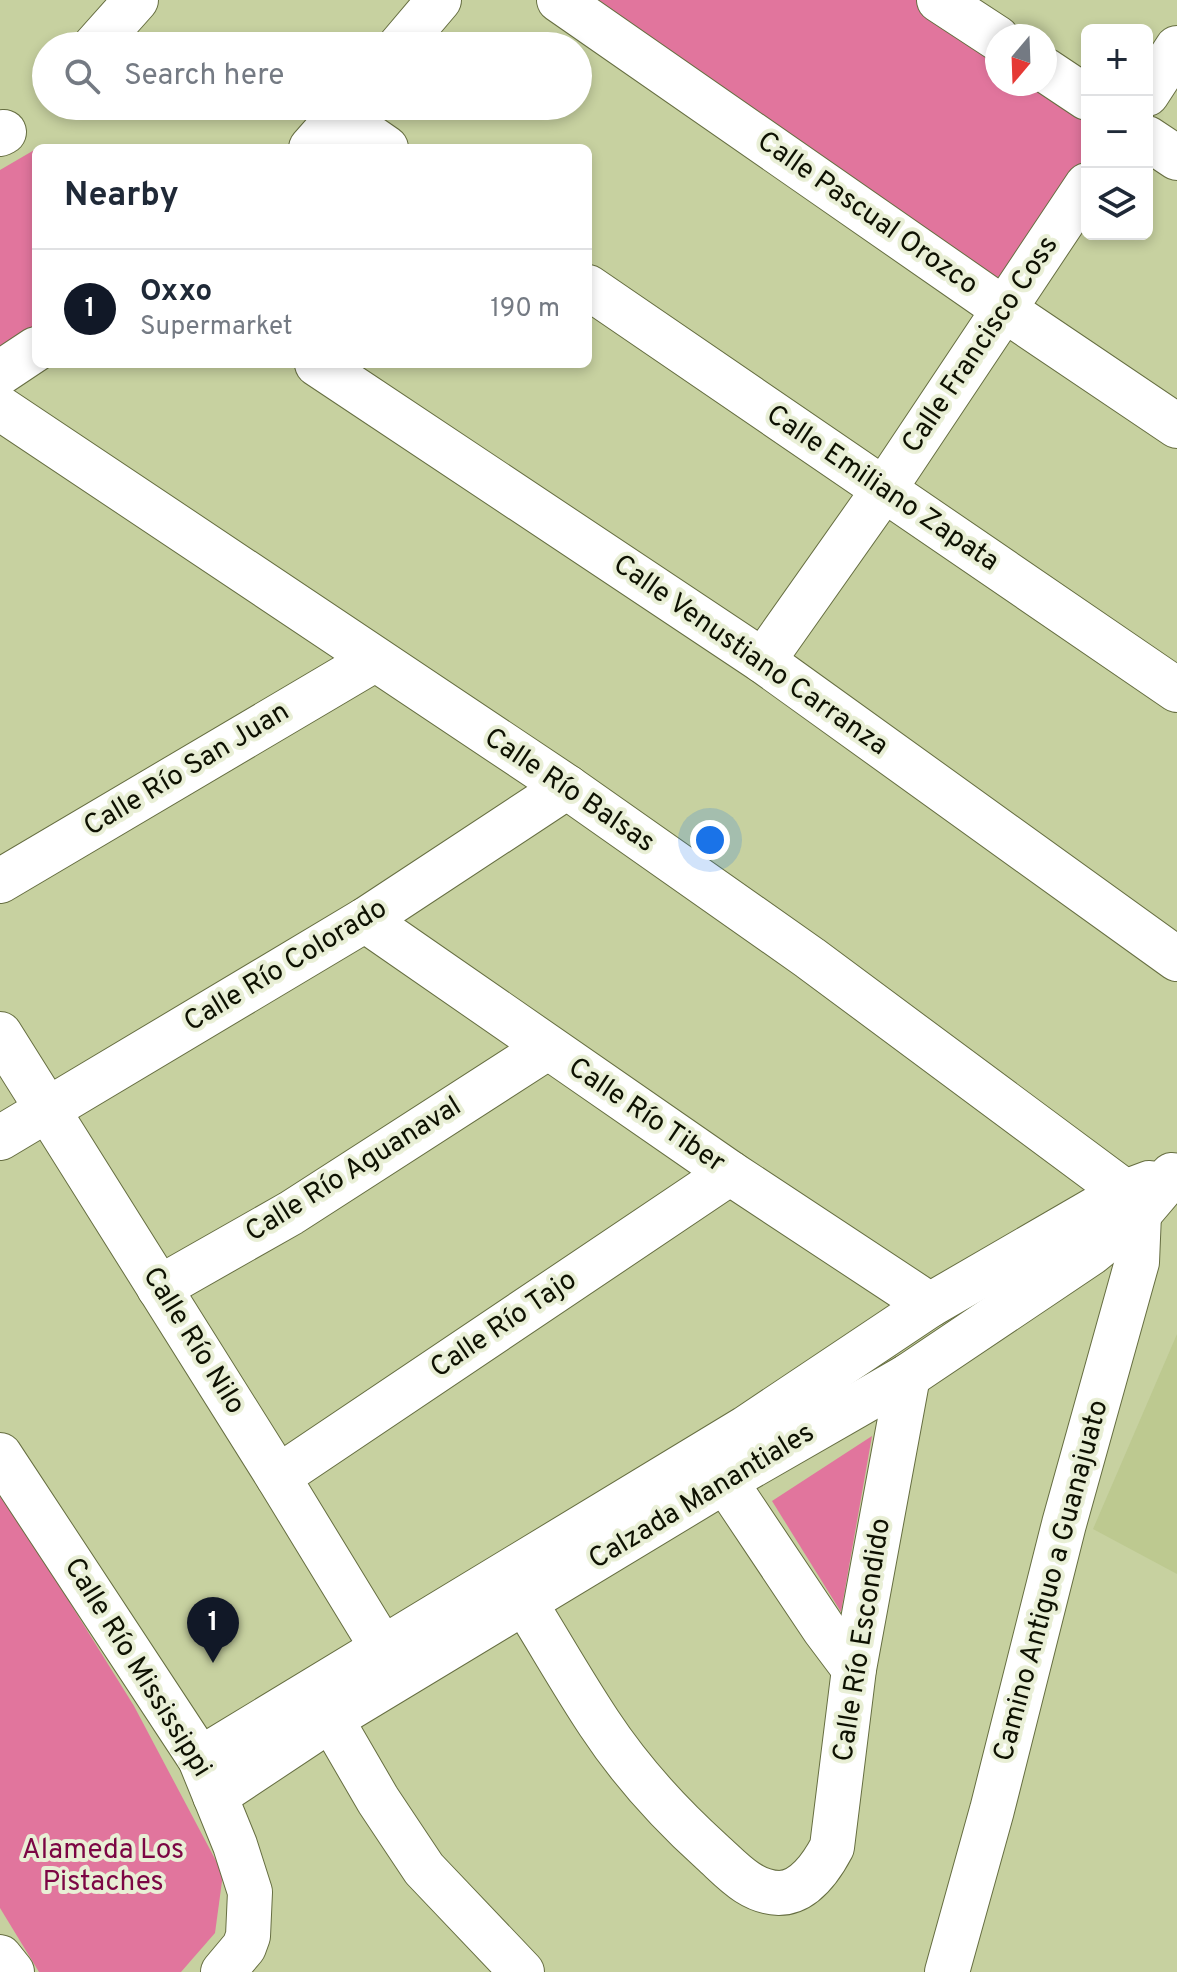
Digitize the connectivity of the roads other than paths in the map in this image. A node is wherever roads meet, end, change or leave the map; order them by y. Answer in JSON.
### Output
{"nodes":[{"id":1,"x":439,"y":0,"type":"edge"},
{"id":2,"x":559,"y":0,"type":"edge"},
{"id":3,"x":939,"y":0,"type":"edge"},
{"id":4,"x":134,"y":1,"type":"edge"},
{"id":5,"x":985,"y":30,"type":"edge"},
{"id":6,"x":107,"y":32,"type":"edge"},
{"id":7,"x":412,"y":32,"type":"edge"},
{"id":8,"x":1177,"y":48,"type":"edge"},
{"id":9,"x":1057,"y":78,"type":"edge"},
{"id":10,"x":1153,"y":85,"type":"edge"},
{"id":11,"x":1084,"y":96,"type":"edge"},
{"id":12,"x":336,"y":120,"type":"edge"},
{"id":13,"x":354,"y":120,"type":"edge"},
{"id":14,"x":1153,"y":142,"type":"edge"},
{"id":15,"x":315,"y":144,"type":"edge"},
{"id":16,"x":381,"y":144,"type":"edge"},
{"id":17,"x":1177,"y":158,"type":"edge"},
{"id":18,"x":1081,"y":194,"type":"edge"},
{"id":19,"x":592,"y":290,"type":"edge"},
{"id":20,"x":1005,"y":310,"type":"junction"},
{"id":21,"x":32,"y":352,"type":"edge"},
{"id":22,"x":323,"y":368,"type":"edge"},
{"id":23,"x":0,"y":373,"type":"edge"},
{"id":24,"x":0,"y":408,"type":"edge"},
{"id":25,"x":1177,"y":426,"type":"edge"},
{"id":26,"x":883,"y":491,"type":"junction"},
{"id":27,"x":374,"y":660,"type":"junction"},
{"id":28,"x":763,"y":661,"type":"junction"},
{"id":29,"x":1177,"y":690,"type":"edge"},
{"id":30,"x":567,"y":787,"type":"junction"},
{"id":31,"x":0,"y":881,"type":"edge"},
{"id":32,"x":365,"y":920,"type":"junction"},
{"id":33,"x":1177,"y":959,"type":"edge"},
{"id":34,"x":0,"y":1034,"type":"edge"},
{"id":35,"x":547,"y":1048,"type":"junction"},
{"id":36,"x":48,"y":1107,"type":"junction"},
{"id":37,"x":0,"y":1138,"type":"edge"},
{"id":38,"x":730,"y":1173,"type":"junction"},
{"id":39,"x":1174,"y":1173,"type":"edge"},
{"id":40,"x":1132,"y":1203,"type":"junction"},
{"id":41,"x":159,"y":1288,"type":"junction"},
{"id":42,"x":930,"y":1305,"type":"junction"},
{"id":43,"x":908,"y":1376,"type":"junction"},
{"id":44,"x":0,"y":1455,"type":"edge"},
{"id":45,"x":278,"y":1477,"type":"junction"},
{"id":46,"x":725,"y":1481,"type":"junction"},
{"id":47,"x":525,"y":1603,"type":"junction"},
{"id":48,"x":383,"y":1649,"type":"junction"},
{"id":49,"x":854,"y":1669,"type":"junction"},
{"id":50,"x":331,"y":1719,"type":"junction"},
{"id":51,"x":208,"y":1777,"type":"junction"},
{"id":52,"x":0,"y":1957,"type":"edge"},
{"id":53,"x":12,"y":1972,"type":"edge"},
{"id":54,"x":223,"y":1972,"type":"edge"},
{"id":55,"x":522,"y":1972,"type":"edge"},
{"id":56,"x":947,"y":1972,"type":"edge"}],
"edges":[{"from":1,"to":7,"type":"street"},
{"from":2,"to":20,"type":"street","name":"Calle Pascual Orozco"},
{"from":3,"to":5,"type":"street"},
{"from":4,"to":6,"type":"street"},
{"from":8,"to":10,"type":"street"},
{"from":9,"to":11,"type":"street"},
{"from":12,"to":15,"type":"street"},
{"from":13,"to":16,"type":"street"},
{"from":14,"to":17,"type":"street"},
{"from":18,"to":20,"type":"street","name":"Calle Francisco Coss"},
{"from":19,"to":26,"type":"street","name":"Calle Emiliano Zapata"},
{"from":20,"to":25,"type":"street","name":"Calle Pascual Orozco"},
{"from":20,"to":26,"type":"street","name":"Calle Francisco Coss"},
{"from":21,"to":23,"type":"street"},
{"from":22,"to":28,"type":"street","name":"Calle Venustiano Carranza"},
{"from":24,"to":27,"type":"street","name":"Calle Río Balsas"},
{"from":26,"to":28,"type":"street","name":"Calle Francisco Coss"},
{"from":26,"to":29,"type":"street","name":"Calle Emiliano Zapata"},
{"from":27,"to":30,"type":"street","name":"Calle Río Balsas"},
{"from":27,"to":31,"type":"street","name":"Calle Río San Juan"},
{"from":28,"to":33,"type":"street","name":"Calle Venustiano Carranza"},
{"from":30,"to":32,"type":"street","name":"Calle Río Colorado"},
{"from":30,"to":40,"type":"street","name":"Calle Río Balsas"},
{"from":32,"to":35,"type":"street","name":"Calle Río Tiber"},
{"from":32,"to":36,"type":"street","name":"Calle Río Colorado"},
{"from":34,"to":36,"type":"street","name":"Calle Río Nilo"},
{"from":35,"to":38,"type":"street","name":"Calle Río Tiber"},
{"from":35,"to":41,"type":"street","name":"Calle Río Aguanaval"},
{"from":36,"to":37,"type":"street","name":"Calle Río Colorado"},
{"from":36,"to":41,"type":"street","name":"Calle Río Nilo"},
{"from":38,"to":42,"type":"street","name":"Calle Río Tiber"},
{"from":38,"to":45,"type":"street","name":"Calle Río Tajo"},
{"from":39,"to":40,"type":"street","name":"Calzada Manantiales"},
{"from":40,"to":42,"type":"street","name":"Calzada Manantiales"},
{"from":40,"to":43,"type":"street","name":"Calzada Manantiales"},
{"from":40,"to":56,"type":"street","name":"Camino Antiguo a Guanajuato"},
{"from":41,"to":45,"type":"street","name":"Calle Río Nilo"},
{"from":42,"to":48,"type":"street","name":"Calzada Manantiales"},
{"from":43,"to":46,"type":"street","name":"Calzada Manantiales"},
{"from":43,"to":49,"type":"street","name":"Calle Río Escondido"},
{"from":44,"to":51,"type":"street","name":"Calle Río Mississippi"},
{"from":45,"to":48,"type":"street","name":"Calle Río Nilo"},
{"from":46,"to":47,"type":"street","name":"Calzada Manantiales"},
{"from":46,"to":49,"type":"street"},
{"from":47,"to":49,"type":"street","name":"Calle Río Escondido"},
{"from":47,"to":50,"type":"street","name":"Calzada Manantiales"},
{"from":48,"to":51,"type":"street","name":"Calzada Manantiales"},
{"from":50,"to":51,"type":"street","name":"Calzada Manantiales"},
{"from":50,"to":55,"type":"street"},
{"from":51,"to":54,"type":"street","name":"Calle Río Mississippi"},
{"from":52,"to":53,"type":"street"}]}
